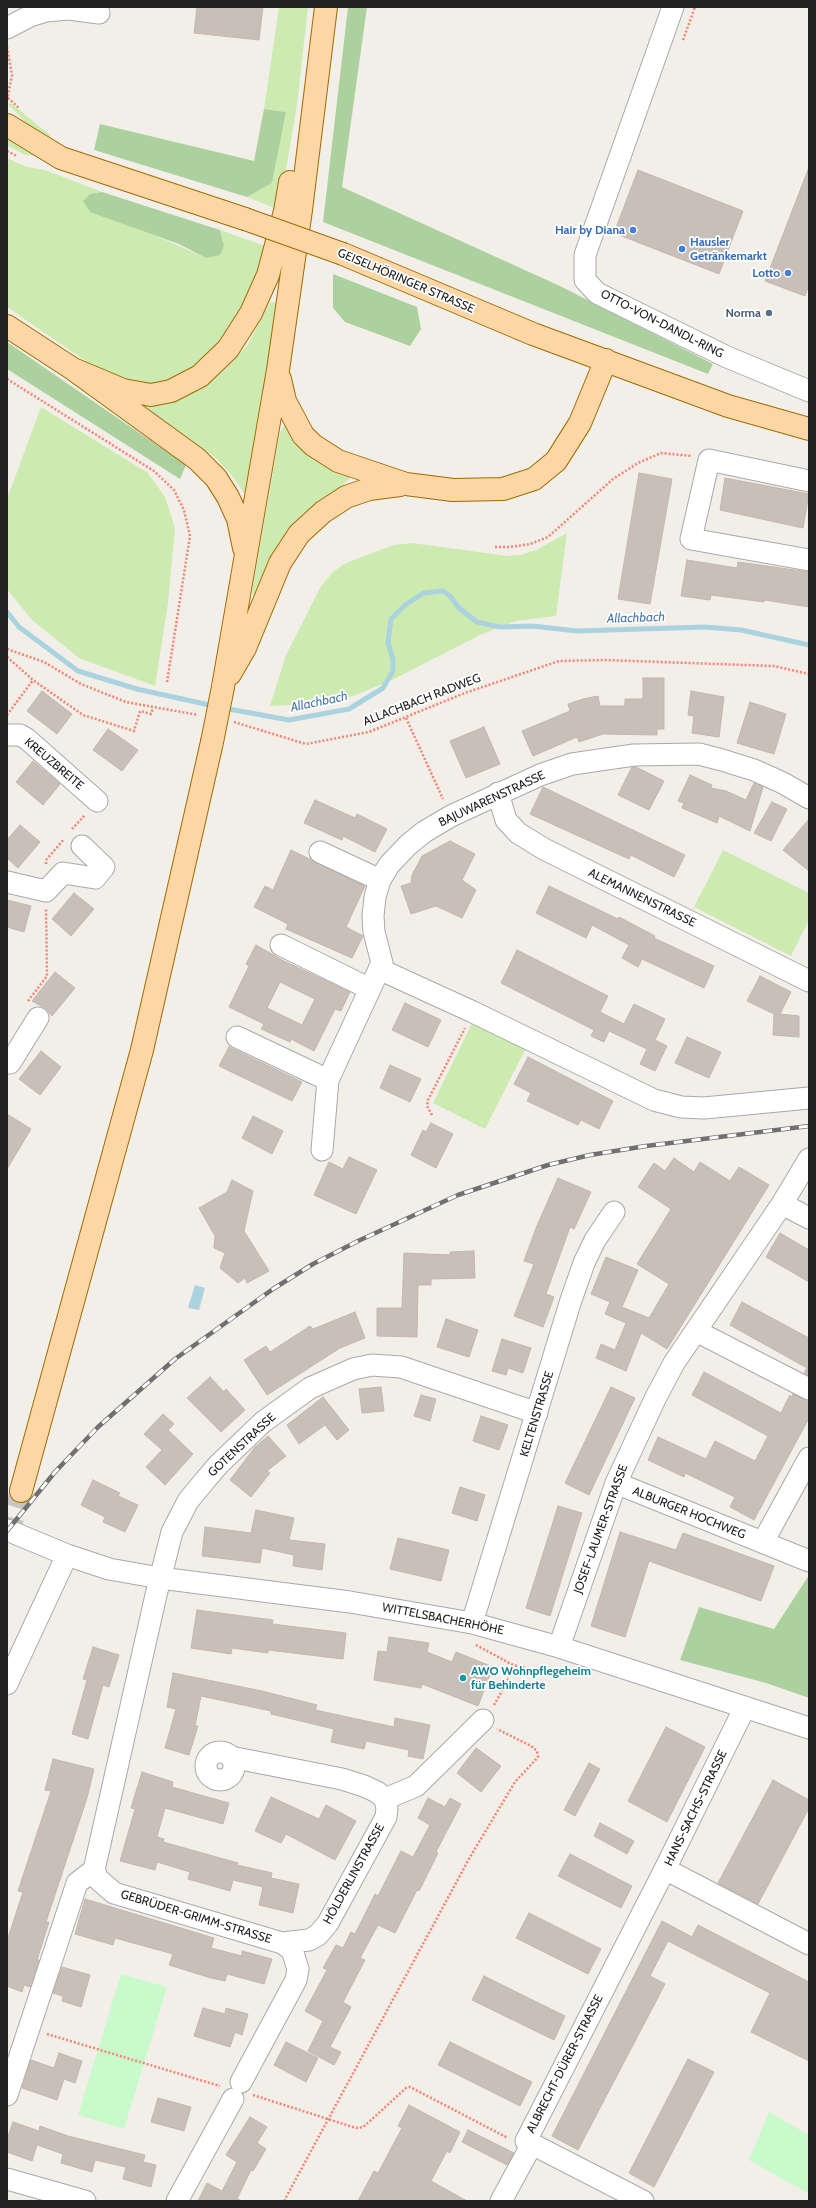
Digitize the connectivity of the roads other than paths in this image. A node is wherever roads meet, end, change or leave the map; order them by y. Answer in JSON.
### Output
{"nodes":[{"id":1,"x":326,"y":7,"type":"edge"},
{"id":2,"x":673,"y":7,"type":"edge"},
{"id":3,"x":99,"y":13,"type":"dead end"},
{"id":4,"x":7,"y":28,"type":"edge"},
{"id":5,"x":317,"y":71,"type":"junction"},
{"id":6,"x":7,"y":125,"type":"edge"},
{"id":7,"x":7,"y":326,"type":"edge"},
{"id":8,"x":606,"y":360,"type":"junction"},
{"id":9,"x":73,"y":369,"type":"junction"},
{"id":10,"x":278,"y":370,"type":"junction"},
{"id":11,"x":809,"y":391,"type":"edge"},
{"id":12,"x":809,"y":429,"type":"edge"},
{"id":13,"x":809,"y":480,"type":"edge"},
{"id":14,"x":406,"y":484,"type":"junction"},
{"id":15,"x":246,"y":560,"type":"junction"},
{"id":16,"x":809,"y":560,"type":"edge"},
{"id":17,"x":222,"y":687,"type":"junction"},
{"id":18,"x":7,"y":735,"type":"edge"},
{"id":19,"x":498,"y":793,"type":"junction"},
{"id":20,"x":809,"y":798,"type":"edge"},
{"id":21,"x":97,"y":801,"type":"road end"},
{"id":22,"x":73,"y":838,"type":"road end"},
{"id":23,"x":320,"y":852,"type":"dead end"},
{"id":24,"x":380,"y":880,"type":"junction"},
{"id":25,"x":7,"y":882,"type":"edge"},
{"id":26,"x":282,"y":945,"type":"dead end"},
{"id":27,"x":379,"y":969,"type":"junction"},
{"id":28,"x":809,"y":980,"type":"edge"},
{"id":29,"x":370,"y":989,"type":"junction"},
{"id":30,"x":32,"y":1012,"type":"road end"},
{"id":31,"x":237,"y":1037,"type":"dead end"},
{"id":32,"x":8,"y":1062,"type":"edge"},
{"id":33,"x":328,"y":1080,"type":"junction"},
{"id":34,"x":809,"y":1098,"type":"edge"},
{"id":35,"x":322,"y":1150,"type":"dead end"},
{"id":36,"x":809,"y":1159,"type":"edge"},
{"id":37,"x":782,"y":1204,"type":"junction"},
{"id":38,"x":614,"y":1212,"type":"dead end"},
{"id":39,"x":809,"y":1218,"type":"edge"},
{"id":40,"x":696,"y":1331,"type":"junction"},
{"id":41,"x":809,"y":1389,"type":"edge"},
{"id":42,"x":537,"y":1413,"type":"junction"},
{"id":43,"x":809,"y":1458,"type":"edge"},
{"id":44,"x":616,"y":1483,"type":"junction"},
{"id":45,"x":22,"y":1492,"type":"tunnel mouth"},
{"id":46,"x":7,"y":1530,"type":"edge"},
{"id":47,"x":763,"y":1542,"type":"junction"},
{"id":48,"x":67,"y":1555,"type":"junction"},
{"id":49,"x":809,"y":1561,"type":"edge"},
{"id":50,"x":160,"y":1578,"type":"junction"},
{"id":51,"x":471,"y":1633,"type":"junction"},
{"id":52,"x":559,"y":1647,"type":"junction"},
{"id":53,"x":7,"y":1684,"type":"edge"},
{"id":54,"x":744,"y":1707,"type":"junction"},
{"id":55,"x":483,"y":1720,"type":"road end"},
{"id":56,"x":809,"y":1728,"type":"edge"},
{"id":57,"x":281,"y":1767,"type":"junction"},
{"id":58,"x":385,"y":1799,"type":"junction"},
{"id":59,"x":665,"y":1869,"type":"junction"},
{"id":60,"x":94,"y":1870,"type":"junction"},
{"id":61,"x":282,"y":1943,"type":"junction"},
{"id":62,"x":809,"y":1944,"type":"edge"},
{"id":63,"x":7,"y":2095,"type":"edge"},
{"id":64,"x":529,"y":2142,"type":"junction"},
{"id":65,"x":7,"y":2180,"type":"edge"},
{"id":66,"x":636,"y":2199,"type":"edge"},
{"id":67,"x":85,"y":2201,"type":"edge"},
{"id":68,"x":177,"y":2201,"type":"edge"},
{"id":69,"x":501,"y":2201,"type":"edge"}],
"edges":[{"from":1,"to":5,"type":"main road"},
{"from":2,"to":11,"type":"street","name":"OTTO-VON-DANDL-RING"},
{"from":3,"to":4,"type":"street"},
{"from":5,"to":9,"type":"main road"},
{"from":5,"to":10,"type":"main road"},
{"from":6,"to":8,"type":"main road","name":"GEISELHÖRINGER STRASSE","bridge":true},
{"from":7,"to":9,"type":"main road"},
{"from":8,"to":12,"type":"main road","name":"GEISELHÖRINGER STRASSE"},
{"from":8,"to":14,"type":"main road"},
{"from":9,"to":15,"type":"main road"},
{"from":10,"to":14,"type":"main road"},
{"from":10,"to":15,"type":"main road"},
{"from":13,"to":16,"type":"street"},
{"from":14,"to":17,"type":"main road"},
{"from":15,"to":17,"type":"main road"},
{"from":17,"to":45,"type":"main road","bridge":true},
{"from":18,"to":21,"type":"street","name":"KREUZBREITE"},
{"from":19,"to":20,"type":"street","name":"BAJUWARENSTRASSE"},
{"from":19,"to":24,"type":"street","name":"BAJUWARENSTRASSE"},
{"from":19,"to":28,"type":"street","name":"ALEMANNENSTRASSE"},
{"from":22,"to":25,"type":"street"},
{"from":23,"to":24,"type":"street"},
{"from":24,"to":27,"type":"street","name":"BAJUWARENSTRASSE"},
{"from":26,"to":29,"type":"street"},
{"from":27,"to":29,"type":"street","name":"BAJUWARENSTRASSE"},
{"from":27,"to":34,"type":"street"},
{"from":29,"to":33,"type":"street","name":"BAJUWARENSTRASSE"},
{"from":30,"to":32,"type":"street"},
{"from":31,"to":33,"type":"street"},
{"from":33,"to":35,"type":"street","name":"BAJUWARENSTRASSE"},
{"from":36,"to":37,"type":"street","name":"JOSEF-LAUMER-STRASSE"},
{"from":37,"to":39,"type":"street"},
{"from":37,"to":40,"type":"street","name":"JOSEF-LAUMER-STRASSE"},
{"from":38,"to":42,"type":"street","name":"KELTENSTRASSE"},
{"from":40,"to":41,"type":"street"},
{"from":40,"to":44,"type":"street","name":"JOSEF-LAUMER-STRASSE"},
{"from":42,"to":50,"type":"street","name":"GOTENSTRASSE"},
{"from":42,"to":51,"type":"street","name":"KELTENSTRASSE"},
{"from":43,"to":47,"type":"street"},
{"from":44,"to":47,"type":"street","name":"ALBURGER HOCHWEG"},
{"from":44,"to":52,"type":"street","name":"JOSEF-LAUMER-STRASSE"},
{"from":46,"to":48,"type":"street","name":"WITTELSBACHERHÖHE"},
{"from":47,"to":49,"type":"street","name":"ALBURGER HOCHWEG"},
{"from":48,"to":50,"type":"street","name":"WITTELSBACHERHÖHE"},
{"from":48,"to":53,"type":"street"},
{"from":50,"to":51,"type":"street","name":"WITTELSBACHERHÖHE"},
{"from":50,"to":60,"type":"street"},
{"from":51,"to":52,"type":"street","name":"WITTELSBACHERHÖHE"},
{"from":52,"to":54,"type":"street","name":"WITTELSBACHERHÖHE"},
{"from":54,"to":56,"type":"street","name":"WITTELSBACHERHÖHE"},
{"from":54,"to":59,"type":"street","name":"HANS-SACHS-STRASSE"},
{"from":55,"to":58,"type":"street"},
{"from":57,"to":57,"type":"street"},
{"from":57,"to":58,"type":"street"},
{"from":58,"to":61,"type":"street","name":"HÖLDERLINSTRASSE"},
{"from":59,"to":62,"type":"street","name":"HANS-SACHS-STRASSE"},
{"from":59,"to":64,"type":"street","name":"ALBRECHT-DÜRER-STRASSE"},
{"from":60,"to":61,"type":"street","name":"GEBRÜDER-GRIMM-STRASSE"},
{"from":60,"to":63,"type":"street"},
{"from":61,"to":68,"type":"street","name":"GEBRÜDER-GRIMM-STRASSE"},
{"from":64,"to":66,"type":"street","name":"ALBRECHT-DÜRER-STRASSE"},
{"from":64,"to":69,"type":"street"},
{"from":65,"to":67,"type":"street"}]}
